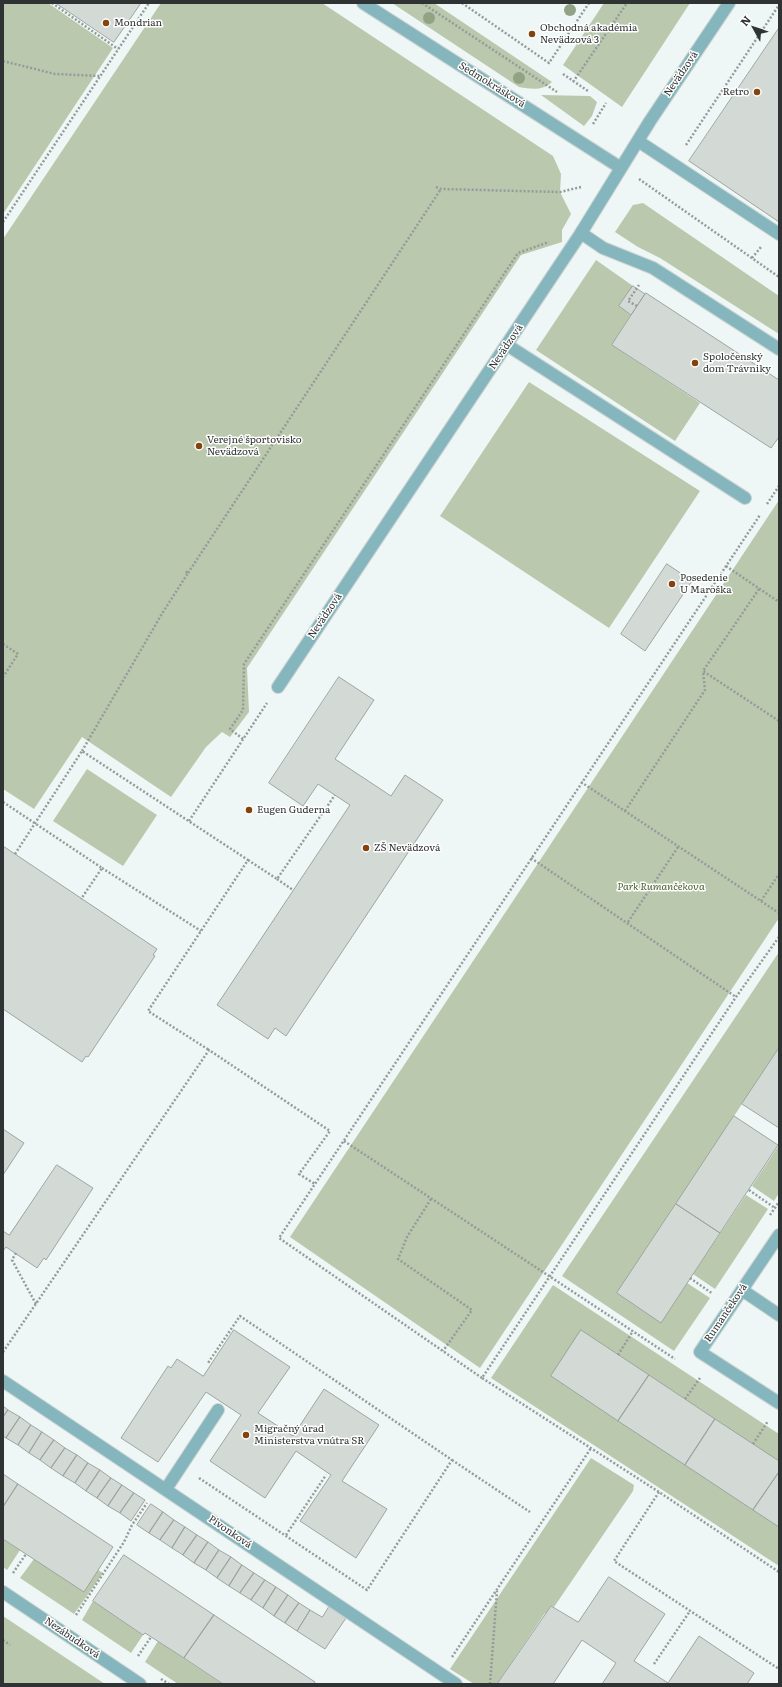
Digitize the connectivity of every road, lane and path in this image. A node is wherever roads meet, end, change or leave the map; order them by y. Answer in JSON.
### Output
{"nodes":[{"id":1,"x":52,"y":3,"type":"edge"},
{"id":2,"x":149,"y":3,"type":"edge"},
{"id":3,"x":362,"y":3,"type":"edge"},
{"id":4,"x":422,"y":3,"type":"edge"},
{"id":5,"x":462,"y":3,"type":"edge"},
{"id":6,"x":589,"y":3,"type":"edge"},
{"id":7,"x":627,"y":3,"type":"edge"},
{"id":8,"x":728,"y":3,"type":"edge"},
{"id":9,"x":779,"y":5,"type":"edge"},
{"id":10,"x":118,"y":49,"type":"junction"},
{"id":11,"x":3,"y":61,"type":"edge"},
{"id":12,"x":563,"y":74,"type":"dead end"},
{"id":13,"x":100,"y":76,"type":"junction"},
{"id":14,"x":573,"y":82,"type":"junction"},
{"id":15,"x":588,"y":91,"type":"dead end"},
{"id":16,"x":557,"y":92,"type":"dead end"},
{"id":17,"x":606,"y":103,"type":"dead end"},
{"id":18,"x":590,"y":128,"type":"dead end"},
{"id":19,"x":638,"y":141,"type":"junction"},
{"id":20,"x":686,"y":145,"type":"dead end"},
{"id":21,"x":621,"y":168,"type":"junction"},
{"id":22,"x":639,"y":179,"type":"dead end"},
{"id":23,"x":436,"y":186,"type":"dead end"},
{"id":24,"x":581,"y":187,"type":"dead end"},
{"id":25,"x":441,"y":189,"type":"junction"},
{"id":26,"x":3,"y":222,"type":"edge"},
{"id":27,"x":581,"y":233,"type":"junction"},
{"id":28,"x":779,"y":234,"type":"edge"},
{"id":29,"x":552,"y":240,"type":"dead end"},
{"id":30,"x":758,"y":250,"type":"dead end"},
{"id":31,"x":752,"y":258,"type":"junction"},
{"id":32,"x":779,"y":277,"type":"edge"},
{"id":33,"x":507,"y":345,"type":"junction"},
{"id":34,"x":779,"y":349,"type":"edge"},
{"id":35,"x":779,"y":486,"type":"edge"},
{"id":36,"x":745,"y":498,"type":"dead end"},
{"id":37,"x":766,"y":506,"type":"dead end"},
{"id":38,"x":761,"y":513,"type":"dead end"},
{"id":39,"x":726,"y":566,"type":"junction"},
{"id":40,"x":185,"y":571,"type":"dead end"},
{"id":41,"x":188,"y":573,"type":"junction"},
{"id":42,"x":759,"y":589,"type":"junction"},
{"id":43,"x":779,"y":602,"type":"edge"},
{"id":44,"x":3,"y":644,"type":"edge"},
{"id":45,"x":703,"y":671,"type":"junction"},
{"id":46,"x":3,"y":677,"type":"edge"},
{"id":47,"x":278,"y":687,"type":"joint"},
{"id":48,"x":779,"y":721,"type":"edge"},
{"id":49,"x":243,"y":739,"type":"junction"},
{"id":50,"x":82,"y":751,"type":"junction"},
{"id":51,"x":581,"y":782,"type":"junction"},
{"id":52,"x":335,"y":795,"type":"dead end"},
{"id":53,"x":3,"y":802,"type":"edge"},
{"id":54,"x":625,"y":811,"type":"junction"},
{"id":55,"x":189,"y":821,"type":"junction"},
{"id":56,"x":36,"y":824,"type":"junction"},
{"id":57,"x":678,"y":847,"type":"junction"},
{"id":58,"x":15,"y":854,"type":"dead end"},
{"id":59,"x":531,"y":858,"type":"junction"},
{"id":60,"x":248,"y":860,"type":"junction"},
{"id":61,"x":102,"y":868,"type":"junction"},
{"id":62,"x":779,"y":874,"type":"edge"},
{"id":63,"x":277,"y":879,"type":"junction"},
{"id":64,"x":293,"y":890,"type":"dead end"},
{"id":65,"x":82,"y":899,"type":"dead end"},
{"id":66,"x":761,"y":901,"type":"junction"},
{"id":67,"x":779,"y":913,"type":"edge"},
{"id":68,"x":628,"y":922,"type":"junction"},
{"id":69,"x":201,"y":931,"type":"junction"},
{"id":70,"x":779,"y":937,"type":"edge"},
{"id":71,"x":736,"y":997,"type":"junction"},
{"id":72,"x":210,"y":1050,"type":"junction"},
{"id":73,"x":344,"y":1141,"type":"junction"},
{"id":74,"x":315,"y":1184,"type":"junction"},
{"id":75,"x":749,"y":1190,"type":"dead end"},
{"id":76,"x":431,"y":1199,"type":"junction"},
{"id":77,"x":775,"y":1208,"type":"dead end"},
{"id":78,"x":779,"y":1235,"type":"edge"},
{"id":79,"x":16,"y":1254,"type":"dead end"},
{"id":80,"x":550,"y":1277,"type":"junction"},
{"id":81,"x":690,"y":1278,"type":"dead end"},
{"id":82,"x":742,"y":1290,"type":"junction"},
{"id":83,"x":717,"y":1296,"type":"dead end"},
{"id":84,"x":36,"y":1304,"type":"junction"},
{"id":85,"x":779,"y":1315,"type":"edge"},
{"id":86,"x":633,"y":1331,"type":"junction"},
{"id":87,"x":443,"y":1351,"type":"junction"},
{"id":88,"x":3,"y":1352,"type":"edge"},
{"id":89,"x":618,"y":1355,"type":"dead end"},
{"id":90,"x":675,"y":1359,"type":"dead end"},
{"id":91,"x":208,"y":1363,"type":"dead end"},
{"id":92,"x":701,"y":1376,"type":"dead end"},
{"id":93,"x":482,"y":1378,"type":"junction"},
{"id":94,"x":3,"y":1381,"type":"edge"},
{"id":95,"x":685,"y":1399,"type":"dead end"},
{"id":96,"x":779,"y":1403,"type":"edge"},
{"id":97,"x":218,"y":1410,"type":"dead end"},
{"id":98,"x":769,"y":1420,"type":"dead end"},
{"id":99,"x":752,"y":1444,"type":"dead end"},
{"id":100,"x":591,"y":1448,"type":"junction"},
{"id":101,"x":452,"y":1460,"type":"junction"},
{"id":102,"x":196,"y":1475,"type":"dead end"},
{"id":103,"x":326,"y":1475,"type":"dead end"},
{"id":104,"x":163,"y":1487,"type":"junction"},
{"id":105,"x":659,"y":1492,"type":"junction"},
{"id":106,"x":530,"y":1512,"type":"dead end"},
{"id":107,"x":286,"y":1535,"type":"junction"},
{"id":108,"x":26,"y":1554,"type":"dead end"},
{"id":109,"x":779,"y":1572,"type":"edge"},
{"id":110,"x":9,"y":1578,"type":"dead end"},
{"id":111,"x":497,"y":1591,"type":"junction"},
{"id":112,"x":3,"y":1592,"type":"edge"},
{"id":113,"x":690,"y":1611,"type":"junction"},
{"id":114,"x":72,"y":1620,"type":"dead end"},
{"id":115,"x":151,"y":1637,"type":"dead end"},
{"id":116,"x":3,"y":1640,"type":"edge"},
{"id":117,"x":10,"y":1645,"type":"dead end"},
{"id":118,"x":134,"y":1662,"type":"dead end"},
{"id":119,"x":654,"y":1664,"type":"dead end"},
{"id":120,"x":779,"y":1669,"type":"edge"},
{"id":121,"x":441,"y":1673,"type":"junction"},
{"id":122,"x":140,"y":1684,"type":"edge"},
{"id":123,"x":456,"y":1684,"type":"edge"},
{"id":124,"x":490,"y":1684,"type":"edge"}],
"edges":[{"from":1,"to":10,"type":"path"},
{"from":2,"to":10,"type":"path"},
{"from":3,"to":21,"type":"street","name":"Sedmokrásková"},
{"from":4,"to":16,"type":"path"},
{"from":5,"to":6,"type":"path"},
{"from":7,"to":14,"type":"path"},
{"from":8,"to":19,"type":"street","name":"Nevädzová"},
{"from":9,"to":20,"type":"path"},
{"from":10,"to":13,"type":"path"},
{"from":11,"to":13,"type":"path"},
{"from":12,"to":14,"type":"path"},
{"from":13,"to":26,"type":"path"},
{"from":14,"to":15,"type":"path"},
{"from":17,"to":18,"type":"path"},
{"from":19,"to":21,"type":"street","name":"Nevädzová"},
{"from":19,"to":28,"type":"street"},
{"from":21,"to":27,"type":"street","name":"Nevädzová"},
{"from":22,"to":31,"type":"path"},
{"from":23,"to":25,"type":"path"},
{"from":24,"to":25,"type":"path"},
{"from":25,"to":41,"type":"path"},
{"from":27,"to":33,"type":"street","name":"Nevädzová"},
{"from":27,"to":34,"type":"street"},
{"from":29,"to":49,"type":"path"},
{"from":30,"to":31,"type":"path"},
{"from":31,"to":32,"type":"path"},
{"from":33,"to":36,"type":"street"},
{"from":33,"to":47,"type":"street","name":"Nevädzová"},
{"from":35,"to":37,"type":"path"},
{"from":38,"to":39,"type":"path"},
{"from":39,"to":42,"type":"path"},
{"from":39,"to":51,"type":"path"},
{"from":40,"to":41,"type":"path"},
{"from":41,"to":50,"type":"path"},
{"from":42,"to":43,"type":"path"},
{"from":42,"to":45,"type":"path"},
{"from":44,"to":46,"type":"path"},
{"from":45,"to":48,"type":"path"},
{"from":45,"to":54,"type":"path"},
{"from":47,"to":49,"type":"path"},
{"from":49,"to":55,"type":"path"},
{"from":50,"to":55,"type":"path"},
{"from":50,"to":56,"type":"path"},
{"from":51,"to":54,"type":"path"},
{"from":51,"to":59,"type":"path"},
{"from":52,"to":63,"type":"path"},
{"from":53,"to":56,"type":"path"},
{"from":54,"to":57,"type":"path"},
{"from":55,"to":60,"type":"path"},
{"from":56,"to":58,"type":"path"},
{"from":56,"to":61,"type":"path"},
{"from":57,"to":66,"type":"path"},
{"from":57,"to":68,"type":"path"},
{"from":59,"to":68,"type":"path"},
{"from":59,"to":73,"type":"path"},
{"from":60,"to":63,"type":"path"},
{"from":60,"to":69,"type":"path"},
{"from":61,"to":65,"type":"path"},
{"from":61,"to":69,"type":"path"},
{"from":62,"to":66,"type":"path"},
{"from":63,"to":64,"type":"path"},
{"from":66,"to":67,"type":"path"},
{"from":68,"to":71,"type":"path"},
{"from":69,"to":72,"type":"path"},
{"from":70,"to":71,"type":"path"},
{"from":71,"to":80,"type":"path"},
{"from":72,"to":74,"type":"path"},
{"from":72,"to":84,"type":"path"},
{"from":73,"to":74,"type":"path"},
{"from":73,"to":76,"type":"path"},
{"from":74,"to":87,"type":"path"},
{"from":75,"to":77,"type":"path"},
{"from":76,"to":80,"type":"path"},
{"from":76,"to":87,"type":"path"},
{"from":78,"to":82,"type":"street","name":"Rumančeková"},
{"from":79,"to":84,"type":"path"},
{"from":80,"to":86,"type":"path"},
{"from":80,"to":93,"type":"path"},
{"from":81,"to":83,"type":"path"},
{"from":82,"to":85,"type":"street"},
{"from":82,"to":96,"type":"street","name":"Rumančeková"},
{"from":84,"to":88,"type":"path"},
{"from":86,"to":89,"type":"path"},
{"from":86,"to":90,"type":"path"},
{"from":87,"to":93,"type":"path"},
{"from":91,"to":101,"type":"path"},
{"from":92,"to":95,"type":"path"},
{"from":93,"to":100,"type":"path"},
{"from":94,"to":104,"type":"street","name":"Pivonková"},
{"from":97,"to":104,"type":"street"},
{"from":98,"to":99,"type":"path"},
{"from":100,"to":105,"type":"path"},
{"from":100,"to":111,"type":"path"},
{"from":101,"to":106,"type":"path"},
{"from":101,"to":107,"type":"path"},
{"from":102,"to":107,"type":"path"},
{"from":103,"to":107,"type":"path"},
{"from":104,"to":114,"type":"path"},
{"from":104,"to":121,"type":"street","name":"Pivonková"},
{"from":105,"to":109,"type":"path"},
{"from":105,"to":113,"type":"path"},
{"from":108,"to":110,"type":"path"},
{"from":111,"to":121,"type":"path"},
{"from":111,"to":124,"type":"path"},
{"from":112,"to":122,"type":"street","name":"Nezábudková"},
{"from":113,"to":119,"type":"path"},
{"from":113,"to":120,"type":"path"},
{"from":115,"to":118,"type":"path"},
{"from":116,"to":117,"type":"path"},
{"from":121,"to":123,"type":"street","name":"Pivonková"}]}
